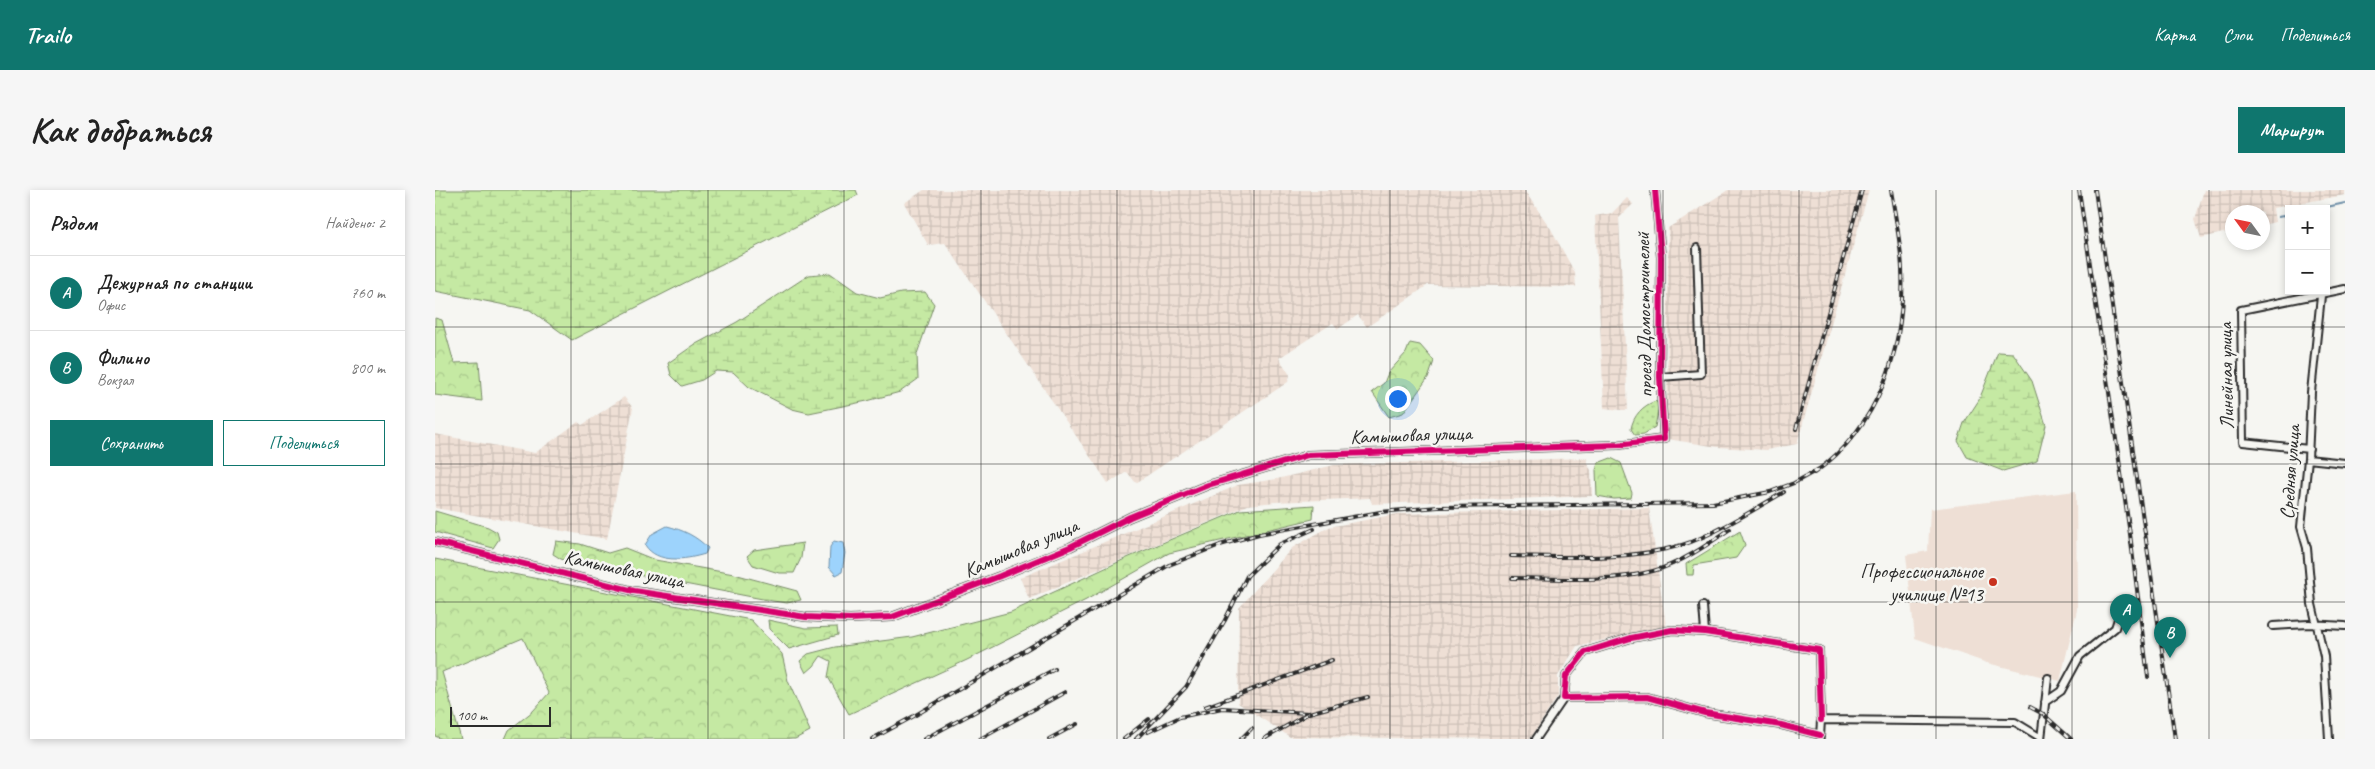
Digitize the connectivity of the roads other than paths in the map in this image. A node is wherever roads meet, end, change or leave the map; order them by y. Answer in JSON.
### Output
{"nodes":[{"id":1,"x":1655,"y":190,"type":"edge"},
{"id":2,"x":1697,"y":248,"type":"dead end"},
{"id":3,"x":2345,"y":289,"type":"edge"},
{"id":4,"x":2321,"y":296,"type":"junction"},
{"id":5,"x":1660,"y":377,"type":"junction"},
{"id":6,"x":1664,"y":439,"type":"joint"},
{"id":7,"x":2309,"y":450,"type":"junction"},
{"id":8,"x":2309,"y":459,"type":"junction"},
{"id":9,"x":2345,"y":463,"type":"edge"},
{"id":10,"x":435,"y":542,"type":"edge"},
{"id":11,"x":1703,"y":606,"type":"dead end"},
{"id":12,"x":2119,"y":616,"type":"dead end"},
{"id":13,"x":2317,"y":624,"type":"junction"},
{"id":14,"x":2273,"y":626,"type":"dead end"},
{"id":15,"x":2345,"y":626,"type":"edge"},
{"id":16,"x":1705,"y":632,"type":"junction"},
{"id":17,"x":2048,"y":678,"type":"dead end"},
{"id":18,"x":1564,"y":698,"type":"junction"},
{"id":19,"x":2045,"y":702,"type":"junction"},
{"id":20,"x":1821,"y":720,"type":"junction"},
{"id":21,"x":1820,"y":737,"type":"edge"},
{"id":22,"x":2041,"y":738,"type":"edge"},
{"id":23,"x":1536,"y":739,"type":"edge"},
{"id":24,"x":2329,"y":739,"type":"edge"}],
"edges":[{"from":1,"to":5,"type":"street","name":"проезд Домостроителей"},
{"from":2,"to":5,"type":"street"},
{"from":3,"to":4,"type":"street"},
{"from":4,"to":7,"type":"street","name":"Средняя улица"},
{"from":4,"to":7,"type":"street","name":"Линейная улица"},
{"from":5,"to":6,"type":"street","name":"проезд Домостроителей"},
{"from":6,"to":10,"type":"street","name":"Камышовая улица"},
{"from":7,"to":8,"type":"street","name":"Средняя улица"},
{"from":8,"to":9,"type":"street"},
{"from":8,"to":13,"type":"street","name":"Средняя улица"},
{"from":11,"to":16,"type":"street"},
{"from":12,"to":19,"type":"street"},
{"from":13,"to":14,"type":"street"},
{"from":13,"to":15,"type":"street"},
{"from":13,"to":24,"type":"street","name":"Средняя улица"},
{"from":16,"to":18,"type":"street"},
{"from":16,"to":20,"type":"street"},
{"from":17,"to":19,"type":"street"},
{"from":18,"to":21,"type":"street"},
{"from":18,"to":23,"type":"street"},
{"from":19,"to":22,"type":"street"},
{"from":20,"to":21,"type":"street"},
{"from":20,"to":22,"type":"street"}]}
